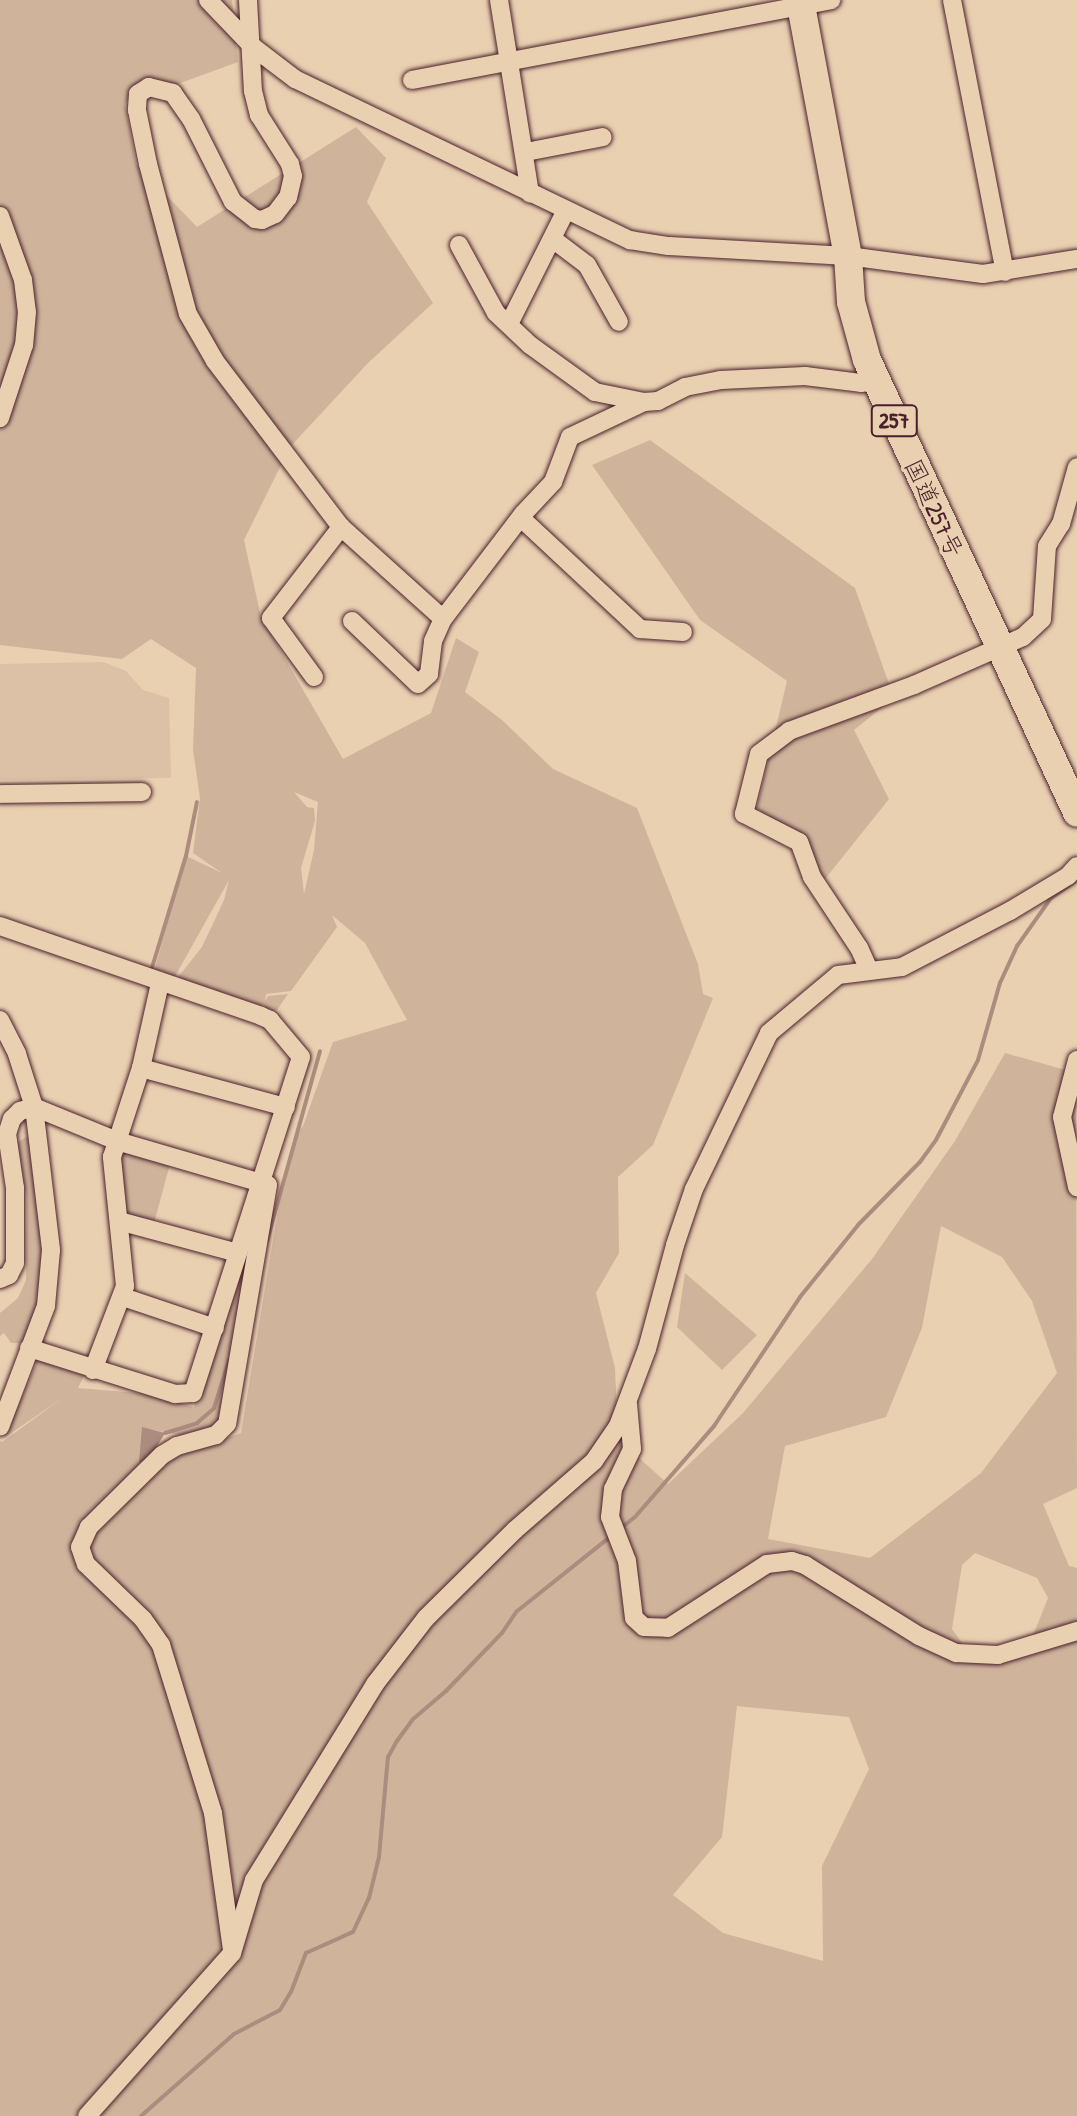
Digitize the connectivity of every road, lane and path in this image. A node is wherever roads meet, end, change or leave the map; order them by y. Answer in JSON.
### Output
{"nodes":[{"id":1,"x":208,"y":0,"type":"edge"},
{"id":2,"x":248,"y":0,"type":"edge"},
{"id":3,"x":499,"y":0,"type":"edge"},
{"id":4,"x":831,"y":0,"type":"edge"},
{"id":5,"x":952,"y":0,"type":"edge"},
{"id":6,"x":801,"y":3,"type":"edge"},
{"id":7,"x":253,"y":47,"type":"junction"},
{"id":8,"x":510,"y":61,"type":"junction"},
{"id":9,"x":412,"y":80,"type":"dead end"},
{"id":10,"x":603,"y":137,"type":"dead end"},
{"id":11,"x":526,"y":152,"type":"junction"},
{"id":12,"x":530,"y":194,"type":"junction"},
{"id":13,"x":565,"y":212,"type":"junction"},
{"id":14,"x":0,"y":216,"type":"edge"},
{"id":15,"x":554,"y":240,"type":"junction"},
{"id":16,"x":459,"y":245,"type":"dead end"},
{"id":17,"x":848,"y":256,"type":"junction"},
{"id":18,"x":1077,"y":259,"type":"edge"},
{"id":19,"x":1005,"y":272,"type":"junction"},
{"id":20,"x":619,"y":322,"type":"dead end"},
{"id":21,"x":509,"y":324,"type":"junction"},
{"id":22,"x":875,"y":381,"type":"junction"},
{"id":23,"x":644,"y":402,"type":"junction"},
{"id":24,"x":0,"y":418,"type":"edge"},
{"id":25,"x":1077,"y":467,"type":"edge"},
{"id":26,"x":521,"y":518,"type":"junction"},
{"id":27,"x":341,"y":527,"type":"junction"},
{"id":28,"x":443,"y":619,"type":"junction"},
{"id":29,"x":352,"y":621,"type":"dead end"},
{"id":30,"x":683,"y":632,"type":"dead end"},
{"id":31,"x":999,"y":651,"type":"junction"},
{"id":32,"x":314,"y":677,"type":"dead end"},
{"id":33,"x":142,"y":792,"type":"dead end"},
{"id":34,"x":0,"y":794,"type":"edge"},
{"id":35,"x":1077,"y":813,"type":"edge"},
{"id":36,"x":1077,"y":866,"type":"edge"},
{"id":37,"x":0,"y":926,"type":"edge"},
{"id":38,"x":869,"y":970,"type":"junction"},
{"id":39,"x":160,"y":983,"type":"junction"},
{"id":40,"x":0,"y":1020,"type":"edge"},
{"id":41,"x":1077,"y":1060,"type":"edge"},
{"id":42,"x":141,"y":1068,"type":"junction"},
{"id":43,"x":34,"y":1107,"type":"junction"},
{"id":44,"x":286,"y":1107,"type":"junction"},
{"id":45,"x":117,"y":1141,"type":"junction"},
{"id":46,"x":263,"y":1181,"type":"junction"},
{"id":47,"x":1077,"y":1187,"type":"edge"},
{"id":48,"x":7,"y":1188,"type":"edge"},
{"id":49,"x":119,"y":1221,"type":"junction"},
{"id":50,"x":238,"y":1253,"type":"junction"},
{"id":51,"x":0,"y":1279,"type":"edge"},
{"id":52,"x":123,"y":1297,"type":"junction"},
{"id":53,"x":215,"y":1328,"type":"junction"},
{"id":54,"x":29,"y":1348,"type":"junction"},
{"id":55,"x":93,"y":1370,"type":"junction"},
{"id":56,"x":628,"y":1404,"type":"junction"},
{"id":57,"x":0,"y":1427,"type":"edge"},
{"id":58,"x":1077,"y":1631,"type":"edge"},
{"id":59,"x":232,"y":1953,"type":"junction"},
{"id":60,"x":87,"y":2116,"type":"edge"}],
"edges":[{"from":1,"to":7,"type":"street"},
{"from":2,"to":7,"type":"street"},
{"from":3,"to":8,"type":"street"},
{"from":4,"to":6,"type":"street"},
{"from":5,"to":19,"type":"street"},
{"from":6,"to":8,"type":"street"},
{"from":6,"to":17,"type":"highway","name":"国道257号","number":"257"},
{"from":7,"to":12,"type":"street"},
{"from":7,"to":27,"type":"street"},
{"from":8,"to":9,"type":"street"},
{"from":8,"to":11,"type":"street"},
{"from":10,"to":11,"type":"street"},
{"from":11,"to":12,"type":"street"},
{"from":12,"to":13,"type":"street"},
{"from":13,"to":15,"type":"street"},
{"from":13,"to":17,"type":"street"},
{"from":14,"to":24,"type":"street"},
{"from":15,"to":20,"type":"street"},
{"from":15,"to":21,"type":"street"},
{"from":16,"to":21,"type":"street"},
{"from":17,"to":19,"type":"street"},
{"from":17,"to":22,"type":"highway","name":"国道257号","number":"257"},
{"from":18,"to":19,"type":"street"},
{"from":21,"to":23,"type":"street"},
{"from":22,"to":23,"type":"street"},
{"from":22,"to":31,"type":"highway","name":"国道257号","number":"257"},
{"from":23,"to":26,"type":"street"},
{"from":25,"to":31,"type":"street"},
{"from":26,"to":28,"type":"street"},
{"from":26,"to":30,"type":"street"},
{"from":27,"to":28,"type":"street"},
{"from":27,"to":32,"type":"street"},
{"from":28,"to":29,"type":"street"},
{"from":31,"to":35,"type":"highway","name":"国道257号","number":"257"},
{"from":31,"to":38,"type":"street"},
{"from":33,"to":34,"type":"street"},
{"from":36,"to":38,"type":"street"},
{"from":37,"to":39,"type":"street"},
{"from":38,"to":56,"type":"street"},
{"from":39,"to":42,"type":"street"},
{"from":39,"to":44,"type":"street"},
{"from":40,"to":43,"type":"street"},
{"from":41,"to":47,"type":"street"},
{"from":42,"to":44,"type":"street"},
{"from":42,"to":45,"type":"street"},
{"from":43,"to":45,"type":"street"},
{"from":43,"to":48,"type":"street"},
{"from":43,"to":54,"type":"street"},
{"from":44,"to":46,"type":"street"},
{"from":45,"to":46,"type":"street"},
{"from":45,"to":49,"type":"street"},
{"from":46,"to":50,"type":"street"},
{"from":46,"to":59,"type":"street"},
{"from":48,"to":51,"type":"street"},
{"from":49,"to":50,"type":"street"},
{"from":49,"to":52,"type":"street"},
{"from":50,"to":53,"type":"street"},
{"from":52,"to":53,"type":"street"},
{"from":52,"to":55,"type":"street"},
{"from":53,"to":55,"type":"street"},
{"from":54,"to":55,"type":"street"},
{"from":54,"to":57,"type":"street"},
{"from":56,"to":58,"type":"street"},
{"from":56,"to":59,"type":"street"},
{"from":59,"to":60,"type":"street"}]}
